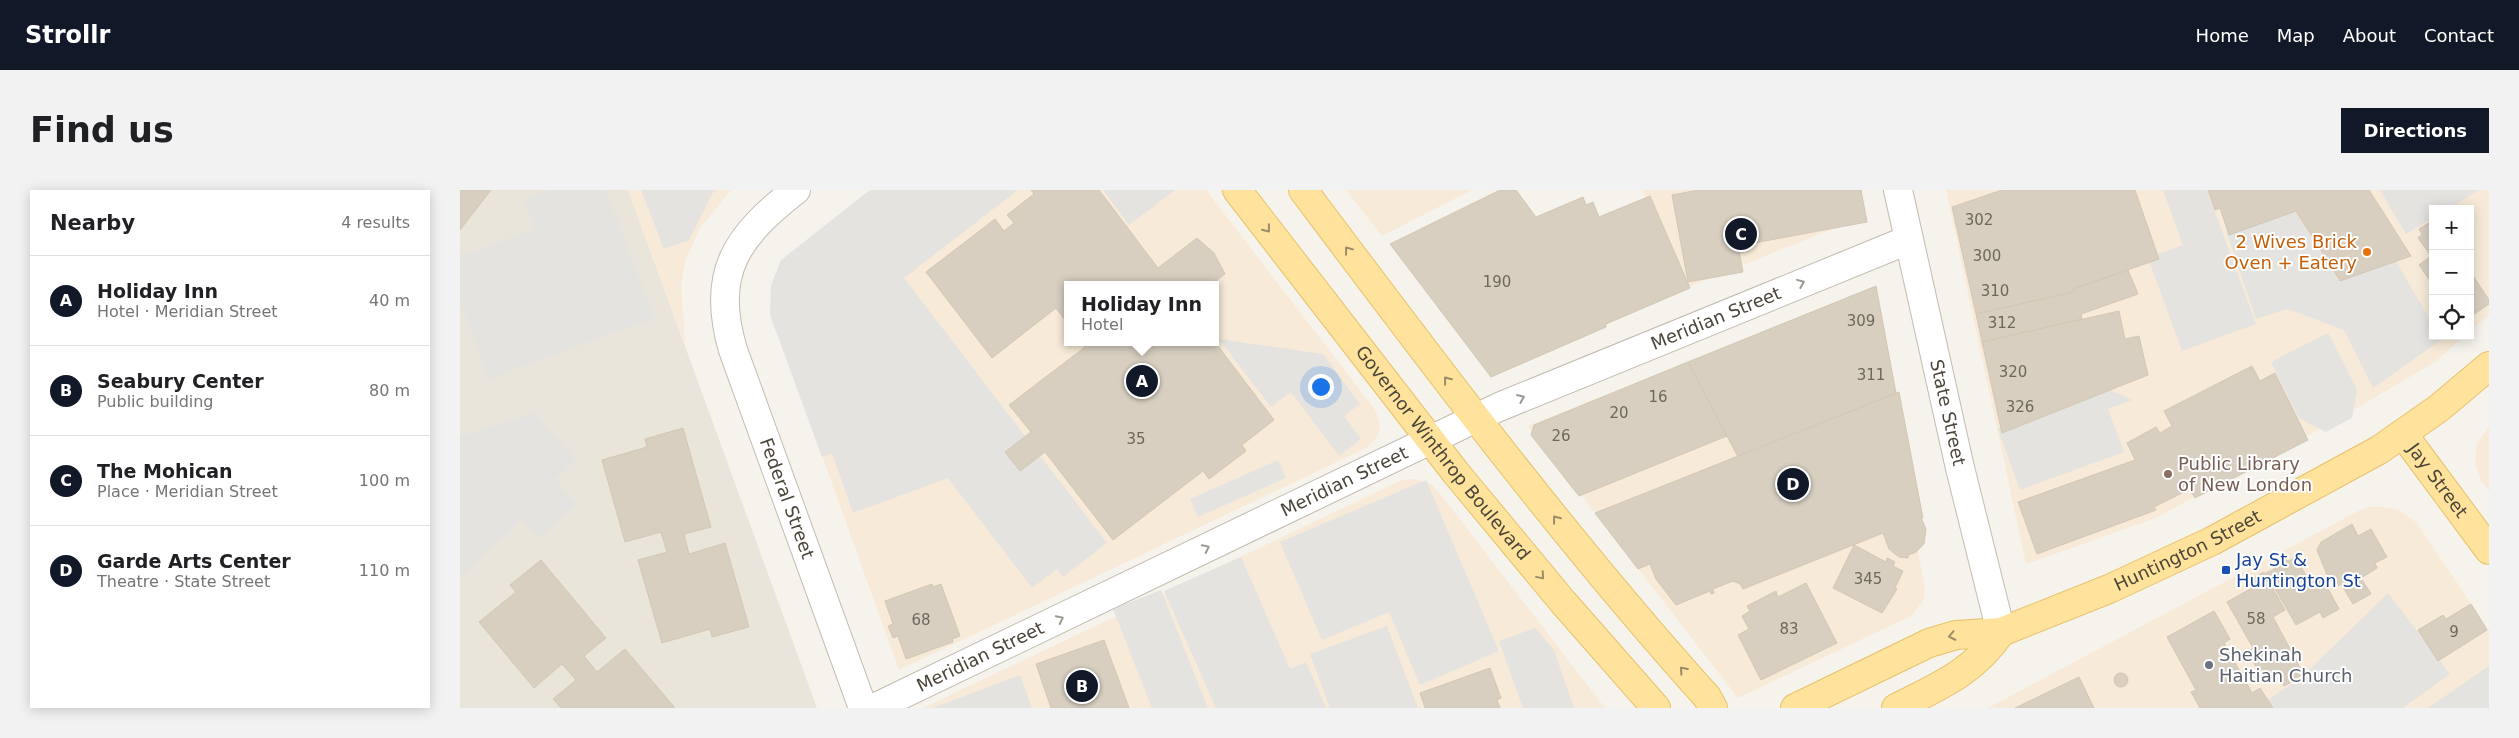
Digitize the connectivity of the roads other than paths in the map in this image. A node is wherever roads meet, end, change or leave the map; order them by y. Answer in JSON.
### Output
{"nodes":[{"id":1,"x":796,"y":190,"type":"edge"},
{"id":2,"x":1237,"y":190,"type":"edge"},
{"id":3,"x":1303,"y":190,"type":"edge"},
{"id":4,"x":1898,"y":190,"type":"edge"},
{"id":5,"x":1908,"y":240,"type":"junction"},
{"id":6,"x":2489,"y":366,"type":"edge"},
{"id":7,"x":1476,"y":418,"type":"junction"},
{"id":8,"x":2403,"y":434,"type":"junction"},
{"id":9,"x":1430,"y":440,"type":"junction"},
{"id":10,"x":2489,"y":550,"type":"edge"},
{"id":11,"x":2001,"y":632,"type":"junction"},
{"id":12,"x":863,"y":708,"type":"edge"},
{"id":13,"x":874,"y":708,"type":"edge"},
{"id":14,"x":1656,"y":708,"type":"edge"},
{"id":15,"x":1714,"y":708,"type":"edge"},
{"id":16,"x":1795,"y":708,"type":"edge"},
{"id":17,"x":1896,"y":708,"type":"edge"}],
"edges":[{"from":1,"to":12,"type":"street","name":"Federal Street"},
{"from":2,"to":9,"type":"main road","name":"Governor Winthrop Boulevard","one_way":true},
{"from":7,"to":3,"type":"main road","one_way":true},
{"from":4,"to":5,"type":"street","name":"State Street"},
{"from":7,"to":5,"type":"street","name":"Meridian Street","one_way":true},
{"from":5,"to":11,"type":"street","name":"State Street"},
{"from":6,"to":8,"type":"main road","name":"Huntington Street"},
{"from":7,"to":9,"type":"street","name":"Meridian Street"},
{"from":15,"to":7,"type":"main road","one_way":true},
{"from":8,"to":10,"type":"main road","name":"Jay Street"},
{"from":8,"to":11,"type":"main road","name":"Huntington Street"},
{"from":13,"to":9,"type":"street","name":"Meridian Street","one_way":true},
{"from":9,"to":14,"type":"main road","name":"Governor Winthrop Boulevard","one_way":true},
{"from":11,"to":16,"type":"main road","name":"Huntington Street","one_way":true},
{"from":11,"to":17,"type":"main road"}]}
